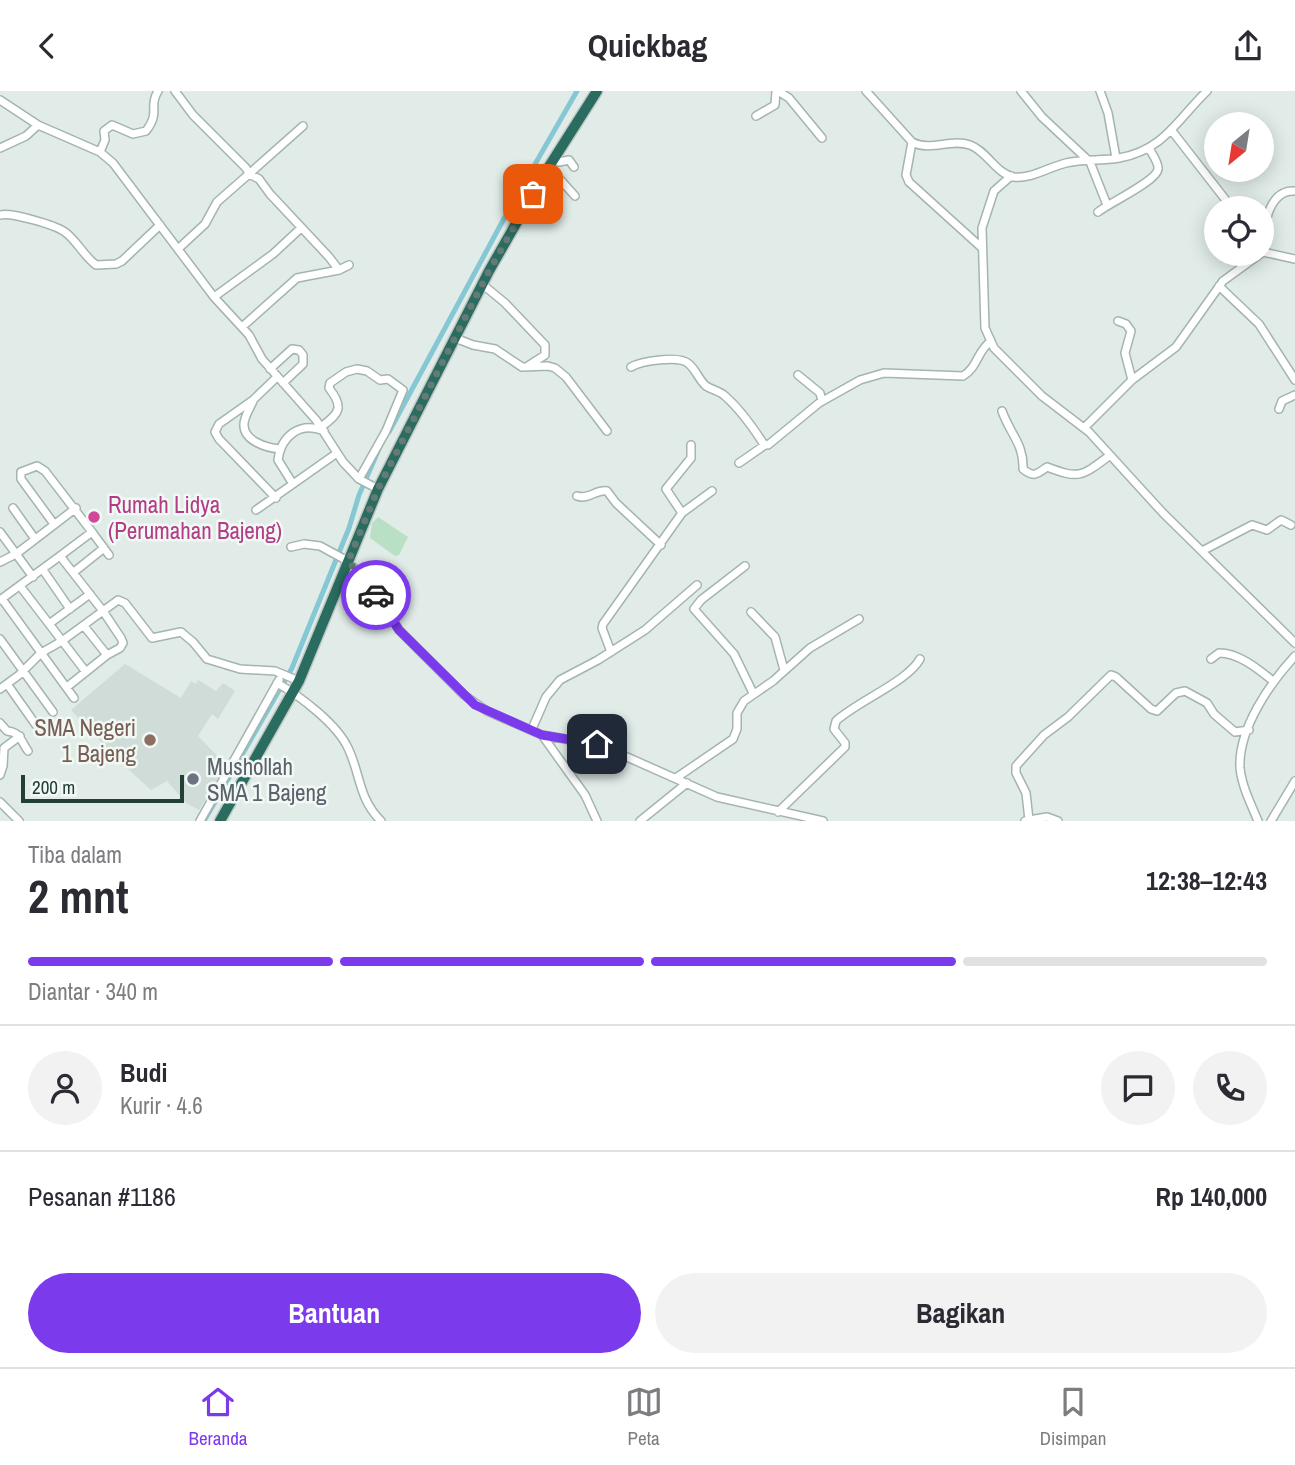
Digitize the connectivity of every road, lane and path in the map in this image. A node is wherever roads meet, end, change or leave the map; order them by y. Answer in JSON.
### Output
{"nodes":[{"id":1,"x":158,"y":91,"type":"edge"},
{"id":2,"x":175,"y":91,"type":"edge"},
{"id":3,"x":597,"y":91,"type":"edge"},
{"id":4,"x":777,"y":91,"type":"edge"},
{"id":5,"x":1021,"y":91,"type":"edge"},
{"id":6,"x":1100,"y":91,"type":"edge"},
{"id":7,"x":1207,"y":91,"type":"edge"},
{"id":8,"x":871,"y":92,"type":"edge"},
{"id":9,"x":0,"y":100,"type":"edge"},
{"id":10,"x":756,"y":116,"type":"dead end"},
{"id":11,"x":38,"y":125,"type":"junction"},
{"id":12,"x":303,"y":126,"type":"dead end"},
{"id":13,"x":1172,"y":131,"type":"junction"},
{"id":14,"x":822,"y":138,"type":"dead end"},
{"id":15,"x":912,"y":142,"type":"junction"},
{"id":16,"x":0,"y":148,"type":"edge"},
{"id":17,"x":1149,"y":148,"type":"junction"},
{"id":18,"x":100,"y":152,"type":"junction"},
{"id":19,"x":1116,"y":158,"type":"junction"},
{"id":20,"x":1090,"y":162,"type":"junction"},
{"id":21,"x":551,"y":164,"type":"junction"},
{"id":22,"x":575,"y":167,"type":"dead end"},
{"id":23,"x":248,"y":174,"type":"junction"},
{"id":24,"x":1011,"y":176,"type":"junction"},
{"id":25,"x":1295,"y":191,"type":"edge"},
{"id":26,"x":575,"y":196,"type":"dead end"},
{"id":27,"x":1223,"y":196,"type":"edge"},
{"id":28,"x":1274,"y":201,"type":"edge"},
{"id":29,"x":1107,"y":205,"type":"junction"},
{"id":30,"x":1098,"y":212,"type":"dead end"},
{"id":31,"x":0,"y":215,"type":"edge"},
{"id":32,"x":160,"y":225,"type":"junction"},
{"id":33,"x":301,"y":228,"type":"junction"},
{"id":34,"x":178,"y":249,"type":"junction"},
{"id":35,"x":982,"y":249,"type":"junction"},
{"id":36,"x":1274,"y":252,"type":"edge"},
{"id":37,"x":1295,"y":259,"type":"edge"},
{"id":38,"x":349,"y":265,"type":"dead end"},
{"id":39,"x":1240,"y":266,"type":"edge"},
{"id":40,"x":339,"y":270,"type":"junction"},
{"id":41,"x":482,"y":284,"type":"junction"},
{"id":42,"x":1219,"y":286,"type":"junction"},
{"id":43,"x":214,"y":297,"type":"junction"},
{"id":44,"x":1118,"y":321,"type":"dead end"},
{"id":45,"x":242,"y":327,"type":"junction"},
{"id":46,"x":455,"y":338,"type":"junction"},
{"id":47,"x":990,"y":341,"type":"junction"},
{"id":48,"x":526,"y":367,"type":"junction"},
{"id":49,"x":631,"y":367,"type":"dead end"},
{"id":50,"x":270,"y":369,"type":"junction"},
{"id":51,"x":798,"y":375,"type":"dead end"},
{"id":52,"x":280,"y":380,"type":"junction"},
{"id":53,"x":1132,"y":380,"type":"junction"},
{"id":54,"x":1295,"y":380,"type":"edge"},
{"id":55,"x":1295,"y":395,"type":"edge"},
{"id":56,"x":253,"y":400,"type":"junction"},
{"id":57,"x":822,"y":401,"type":"junction"},
{"id":58,"x":1279,"y":409,"type":"dead end"},
{"id":59,"x":1002,"y":411,"type":"dead end"},
{"id":60,"x":1085,"y":428,"type":"junction"},
{"id":61,"x":323,"y":429,"type":"junction"},
{"id":62,"x":607,"y":431,"type":"dead end"},
{"id":63,"x":691,"y":445,"type":"dead end"},
{"id":64,"x":765,"y":445,"type":"junction"},
{"id":65,"x":280,"y":449,"type":"junction"},
{"id":66,"x":337,"y":453,"type":"junction"},
{"id":67,"x":1109,"y":456,"type":"junction"},
{"id":68,"x":739,"y":463,"type":"dead end"},
{"id":69,"x":361,"y":480,"type":"junction"},
{"id":70,"x":293,"y":484,"type":"junction"},
{"id":71,"x":375,"y":488,"type":"junction"},
{"id":72,"x":712,"y":491,"type":"dead end"},
{"id":73,"x":577,"y":496,"type":"dead end"},
{"id":74,"x":276,"y":498,"type":"junction"},
{"id":75,"x":13,"y":508,"type":"dead end"},
{"id":76,"x":76,"y":508,"type":"junction"},
{"id":77,"x":256,"y":510,"type":"dead end"},
{"id":78,"x":682,"y":513,"type":"junction"},
{"id":79,"x":54,"y":524,"type":"junction"},
{"id":80,"x":1291,"y":525,"type":"dead end"},
{"id":81,"x":0,"y":532,"type":"edge"},
{"id":82,"x":92,"y":532,"type":"junction"},
{"id":83,"x":35,"y":539,"type":"junction"},
{"id":84,"x":661,"y":545,"type":"junction"},
{"id":85,"x":291,"y":547,"type":"dead end"},
{"id":86,"x":1202,"y":551,"type":"junction"},
{"id":87,"x":16,"y":554,"type":"junction"},
{"id":88,"x":60,"y":556,"type":"junction"},
{"id":89,"x":346,"y":561,"type":"junction"},
{"id":90,"x":0,"y":562,"type":"edge"},
{"id":91,"x":745,"y":566,"type":"dead end"},
{"id":92,"x":43,"y":570,"type":"junction"},
{"id":93,"x":74,"y":572,"type":"junction"},
{"id":94,"x":33,"y":577,"type":"junction"},
{"id":95,"x":697,"y":585,"type":"dead end"},
{"id":96,"x":20,"y":586,"type":"junction"},
{"id":97,"x":90,"y":594,"type":"junction"},
{"id":98,"x":1,"y":600,"type":"edge"},
{"id":99,"x":70,"y":609,"type":"junction"},
{"id":100,"x":103,"y":611,"type":"junction"},
{"id":101,"x":751,"y":612,"type":"dead end"},
{"id":102,"x":859,"y":619,"type":"dead end"},
{"id":103,"x":49,"y":624,"type":"junction"},
{"id":104,"x":84,"y":626,"type":"junction"},
{"id":105,"x":0,"y":639,"type":"edge"},
{"id":106,"x":62,"y":641,"type":"junction"},
{"id":107,"x":1295,"y":643,"type":"edge"},
{"id":108,"x":611,"y":652,"type":"junction"},
{"id":109,"x":41,"y":653,"type":"junction"},
{"id":110,"x":107,"y":655,"type":"junction"},
{"id":111,"x":1295,"y":656,"type":"edge"},
{"id":112,"x":920,"y":659,"type":"dead end"},
{"id":113,"x":1211,"y":659,"type":"dead end"},
{"id":114,"x":22,"y":670,"type":"junction"},
{"id":115,"x":784,"y":670,"type":"junction"},
{"id":116,"x":86,"y":672,"type":"junction"},
{"id":117,"x":283,"y":674,"type":"junction"},
{"id":118,"x":296,"y":680,"type":"junction"},
{"id":119,"x":1273,"y":681,"type":"junction"},
{"id":120,"x":3,"y":686,"type":"edge"},
{"id":121,"x":66,"y":687,"type":"junction"},
{"id":122,"x":284,"y":687,"type":"junction"},
{"id":123,"x":753,"y":693,"type":"junction"},
{"id":124,"x":74,"y":698,"type":"dead end"},
{"id":125,"x":263,"y":710,"type":"junction"},
{"id":126,"x":54,"y":712,"type":"dead end"},
{"id":127,"x":257,"y":720,"type":"junction"},
{"id":128,"x":272,"y":722,"type":"junction"},
{"id":129,"x":0,"y":723,"type":"edge"},
{"id":130,"x":36,"y":725,"type":"dead end"},
{"id":131,"x":531,"y":729,"type":"junction"},
{"id":132,"x":252,"y":730,"type":"junction"},
{"id":133,"x":1249,"y":730,"type":"junction"},
{"id":134,"x":542,"y":735,"type":"junction"},
{"id":135,"x":20,"y":736,"type":"junction"},
{"id":136,"x":265,"y":737,"type":"junction"},
{"id":137,"x":28,"y":751,"type":"dead end"},
{"id":138,"x":0,"y":775,"type":"edge"},
{"id":139,"x":225,"y":776,"type":"junction"},
{"id":140,"x":676,"y":778,"type":"junction"},
{"id":141,"x":1295,"y":781,"type":"edge"},
{"id":142,"x":237,"y":783,"type":"junction"},
{"id":143,"x":687,"y":783,"type":"junction"},
{"id":144,"x":0,"y":802,"type":"edge"},
{"id":145,"x":778,"y":812,"type":"junction"},
{"id":146,"x":1027,"y":820,"type":"edge"},
{"id":147,"x":19,"y":821,"type":"edge"},
{"id":148,"x":200,"y":821,"type":"edge"},
{"id":149,"x":219,"y":821,"type":"edge"},
{"id":150,"x":381,"y":821,"type":"edge"},
{"id":151,"x":597,"y":821,"type":"edge"},
{"id":152,"x":640,"y":821,"type":"edge"},
{"id":153,"x":823,"y":821,"type":"edge"},
{"id":154,"x":1058,"y":821,"type":"edge"},
{"id":155,"x":1258,"y":821,"type":"edge"},
{"id":156,"x":1272,"y":821,"type":"edge"}],
"edges":[{"from":1,"to":18,"type":"street"},
{"from":2,"to":23,"type":"street"},
{"from":3,"to":21,"type":"highway"},
{"from":4,"to":10,"type":"street"},
{"from":4,"to":14,"type":"street"},
{"from":5,"to":20,"type":"street"},
{"from":6,"to":19,"type":"street"},
{"from":7,"to":13,"type":"street"},
{"from":8,"to":15,"type":"street"},
{"from":9,"to":11,"type":"street"},
{"from":11,"to":16,"type":"street"},
{"from":11,"to":18,"type":"street"},
{"from":12,"to":23,"type":"street"},
{"from":13,"to":17,"type":"street"},
{"from":13,"to":27,"type":"street"},
{"from":15,"to":24,"type":"street"},
{"from":15,"to":35,"type":"street"},
{"from":17,"to":19,"type":"street"},
{"from":17,"to":29,"type":"street"},
{"from":18,"to":32,"type":"street"},
{"from":19,"to":20,"type":"street"},
{"from":20,"to":24,"type":"street"},
{"from":20,"to":29,"type":"street"},
{"from":21,"to":22,"type":"street"},
{"from":21,"to":26,"type":"street"},
{"from":21,"to":41,"type":"highway"},
{"from":23,"to":33,"type":"street"},
{"from":23,"to":34,"type":"street"},
{"from":24,"to":35,"type":"street"},
{"from":25,"to":28,"type":"street"},
{"from":29,"to":30,"type":"street"},
{"from":31,"to":32,"type":"street"},
{"from":32,"to":34,"type":"street"},
{"from":33,"to":40,"type":"street"},
{"from":33,"to":43,"type":"street"},
{"from":34,"to":43,"type":"street"},
{"from":35,"to":47,"type":"street"},
{"from":36,"to":37,"type":"street"},
{"from":38,"to":40,"type":"street"},
{"from":39,"to":42,"type":"street"},
{"from":40,"to":45,"type":"street"},
{"from":41,"to":46,"type":"highway"},
{"from":41,"to":48,"type":"street"},
{"from":42,"to":53,"type":"street"},
{"from":42,"to":54,"type":"street"},
{"from":43,"to":45,"type":"street"},
{"from":44,"to":53,"type":"street"},
{"from":45,"to":50,"type":"street"},
{"from":46,"to":48,"type":"street"},
{"from":46,"to":71,"type":"highway"},
{"from":47,"to":57,"type":"street"},
{"from":47,"to":60,"type":"street"},
{"from":48,"to":62,"type":"street"},
{"from":49,"to":64,"type":"street"},
{"from":50,"to":52,"type":"street"},
{"from":50,"to":52,"type":"street"},
{"from":51,"to":57,"type":"street"},
{"from":52,"to":56,"type":"street"},
{"from":52,"to":61,"type":"street"},
{"from":53,"to":60,"type":"street"},
{"from":55,"to":58,"type":"street"},
{"from":56,"to":65,"type":"street"},
{"from":56,"to":74,"type":"street"},
{"from":57,"to":64,"type":"street"},
{"from":59,"to":67,"type":"street"},
{"from":60,"to":67,"type":"street"},
{"from":61,"to":65,"type":"street"},
{"from":61,"to":66,"type":"street"},
{"from":61,"to":69,"type":"street"},
{"from":63,"to":78,"type":"street"},
{"from":64,"to":68,"type":"street"},
{"from":65,"to":70,"type":"street"},
{"from":66,"to":69,"type":"street"},
{"from":66,"to":70,"type":"street"},
{"from":67,"to":86,"type":"street"},
{"from":69,"to":71,"type":"street"},
{"from":70,"to":74,"type":"street"},
{"from":71,"to":89,"type":"highway"},
{"from":72,"to":78,"type":"street"},
{"from":73,"to":84,"type":"street"},
{"from":74,"to":77,"type":"street"},
{"from":75,"to":83,"type":"street"},
{"from":76,"to":79,"type":"street"},
{"from":76,"to":79,"type":"street"},
{"from":76,"to":82,"type":"street"},
{"from":78,"to":84,"type":"street"},
{"from":79,"to":83,"type":"street"},
{"from":80,"to":86,"type":"street"},
{"from":81,"to":87,"type":"street"},
{"from":82,"to":88,"type":"street"},
{"from":82,"to":93,"type":"street"},
{"from":83,"to":87,"type":"street"},
{"from":84,"to":108,"type":"street"},
{"from":85,"to":89,"type":"street"},
{"from":86,"to":107,"type":"street"},
{"from":87,"to":90,"type":"street"},
{"from":87,"to":94,"type":"street"},
{"from":88,"to":92,"type":"street"},
{"from":88,"to":93,"type":"street"},
{"from":89,"to":118,"type":"highway"},
{"from":89,"to":131,"type":"street"},
{"from":91,"to":123,"type":"street"},
{"from":92,"to":94,"type":"street"},
{"from":92,"to":99,"type":"street"},
{"from":93,"to":97,"type":"street"},
{"from":94,"to":96,"type":"street"},
{"from":95,"to":108,"type":"street"},
{"from":96,"to":98,"type":"street"},
{"from":96,"to":103,"type":"street"},
{"from":97,"to":99,"type":"street"},
{"from":97,"to":100,"type":"street"},
{"from":98,"to":109,"type":"street"},
{"from":99,"to":103,"type":"street"},
{"from":100,"to":104,"type":"street"},
{"from":100,"to":110,"type":"street"},
{"from":100,"to":117,"type":"street"},
{"from":101,"to":115,"type":"street"},
{"from":102,"to":115,"type":"street"},
{"from":103,"to":106,"type":"street"},
{"from":104,"to":106,"type":"street"},
{"from":104,"to":110,"type":"street"},
{"from":105,"to":114,"type":"street"},
{"from":106,"to":109,"type":"street"},
{"from":106,"to":116,"type":"street"},
{"from":108,"to":131,"type":"street"},
{"from":109,"to":114,"type":"street"},
{"from":109,"to":121,"type":"street"},
{"from":110,"to":116,"type":"street"},
{"from":111,"to":119,"type":"street"},
{"from":112,"to":145,"type":"street"},
{"from":113,"to":119,"type":"street"},
{"from":114,"to":120,"type":"street"},
{"from":114,"to":126,"type":"street"},
{"from":115,"to":123,"type":"street"},
{"from":116,"to":121,"type":"street"},
{"from":117,"to":118,"type":"street"},
{"from":117,"to":122,"type":"street"},
{"from":118,"to":122,"type":"highway"},
{"from":119,"to":133,"type":"street"},
{"from":120,"to":130,"type":"street"},
{"from":121,"to":124,"type":"street"},
{"from":122,"to":125,"type":"street"},
{"from":122,"to":128,"type":"highway"},
{"from":122,"to":150,"type":"street"},
{"from":123,"to":140,"type":"street"},
{"from":125,"to":127,"type":"street"},
{"from":125,"to":128,"type":"street"},
{"from":127,"to":128,"type":"street"},
{"from":127,"to":132,"type":"street"},
{"from":128,"to":136,"type":"highway"},
{"from":129,"to":135,"type":"street"},
{"from":131,"to":134,"type":"street"},
{"from":132,"to":136,"type":"street"},
{"from":132,"to":139,"type":"street"},
{"from":133,"to":146,"type":"street"},
{"from":133,"to":155,"type":"street"},
{"from":134,"to":140,"type":"street"},
{"from":134,"to":151,"type":"street"},
{"from":135,"to":137,"type":"street"},
{"from":135,"to":138,"type":"street"},
{"from":136,"to":142,"type":"highway"},
{"from":139,"to":142,"type":"street"},
{"from":139,"to":148,"type":"street"},
{"from":140,"to":143,"type":"street"},
{"from":141,"to":156,"type":"street"},
{"from":142,"to":149,"type":"highway"},
{"from":143,"to":145,"type":"street"},
{"from":143,"to":152,"type":"street"},
{"from":144,"to":147,"type":"street"},
{"from":145,"to":153,"type":"street"},
{"from":146,"to":154,"type":"street"}]}
